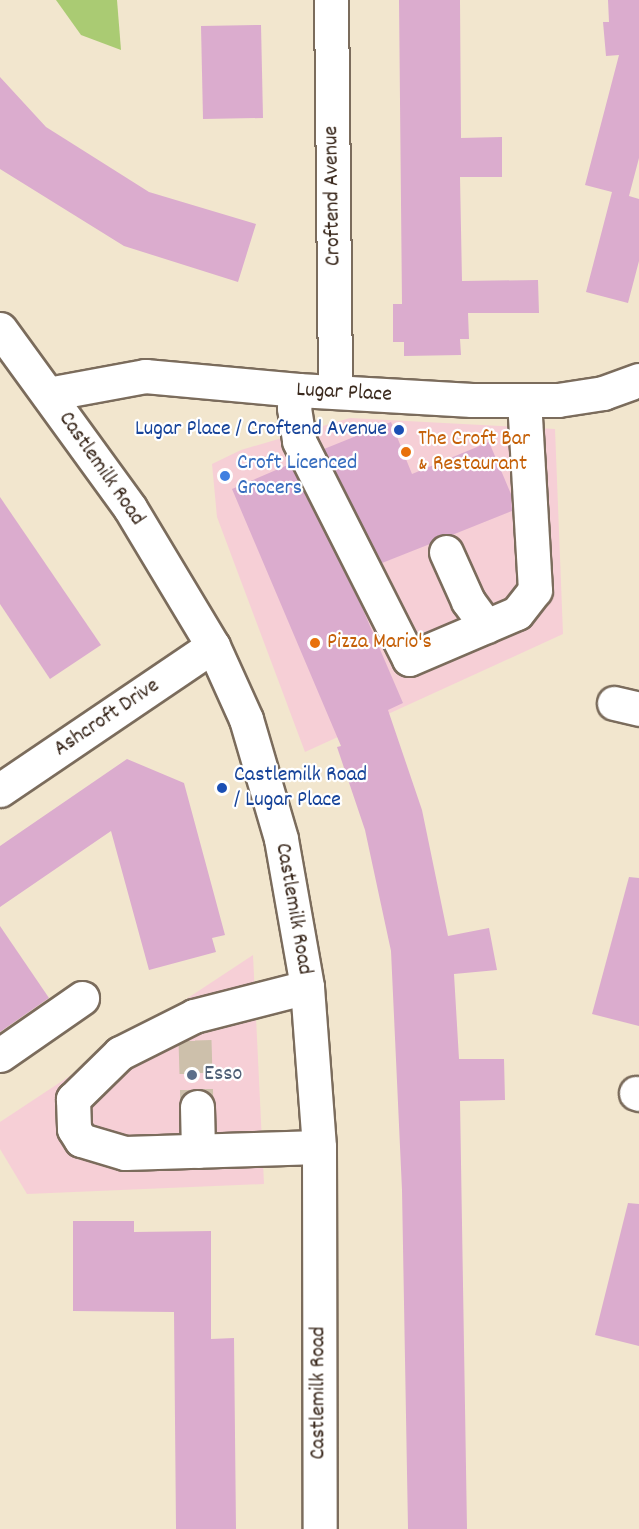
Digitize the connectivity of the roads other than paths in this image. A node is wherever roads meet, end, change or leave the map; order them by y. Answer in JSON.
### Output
{"nodes":[{"id":1,"x":331,"y":0,"type":"edge"},
{"id":2,"x":0,"y":329,"type":"edge"},
{"id":3,"x":639,"y":380,"type":"edge"},
{"id":4,"x":298,"y":390,"type":"junction"},
{"id":5,"x":335,"y":392,"type":"junction"},
{"id":6,"x":48,"y":394,"type":"junction"},
{"id":7,"x":524,"y":400,"type":"junction"},
{"id":8,"x":446,"y":552,"type":"dead end"},
{"id":9,"x":486,"y":626,"type":"junction"},
{"id":10,"x":213,"y":646,"type":"junction"},
{"id":11,"x":0,"y":790,"type":"edge"},
{"id":12,"x":307,"y":987,"type":"junction"},
{"id":13,"x":82,"y":998,"type":"dead end"},
{"id":14,"x":0,"y":1055,"type":"edge"},
{"id":15,"x":197,"y":1107,"type":"tunnel mouth"},
{"id":16,"x":318,"y":1147,"type":"junction"},
{"id":17,"x":198,"y":1151,"type":"junction"},
{"id":18,"x":320,"y":1529,"type":"edge"}],
"edges":[{"from":1,"to":5,"type":"street","name":"Croftend Avenue"},
{"from":2,"to":6,"type":"street","name":"Castlemilk Road"},
{"from":3,"to":7,"type":"street","name":"Lugar Place"},
{"from":4,"to":5,"type":"street","name":"Lugar Place"},
{"from":4,"to":6,"type":"street","name":"Lugar Place"},
{"from":4,"to":9,"type":"street"},
{"from":5,"to":7,"type":"street","name":"Lugar Place"},
{"from":6,"to":10,"type":"street","name":"Castlemilk Road"},
{"from":7,"to":9,"type":"street"},
{"from":8,"to":9,"type":"street"},
{"from":10,"to":11,"type":"street","name":"Ashcroft Drive"},
{"from":10,"to":12,"type":"street","name":"Castlemilk Road"},
{"from":12,"to":16,"type":"street","name":"Castlemilk Road"},
{"from":12,"to":17,"type":"street"},
{"from":13,"to":14,"type":"street"},
{"from":15,"to":17,"type":"street"},
{"from":16,"to":17,"type":"street"},
{"from":16,"to":18,"type":"street","name":"Castlemilk Road"}]}
